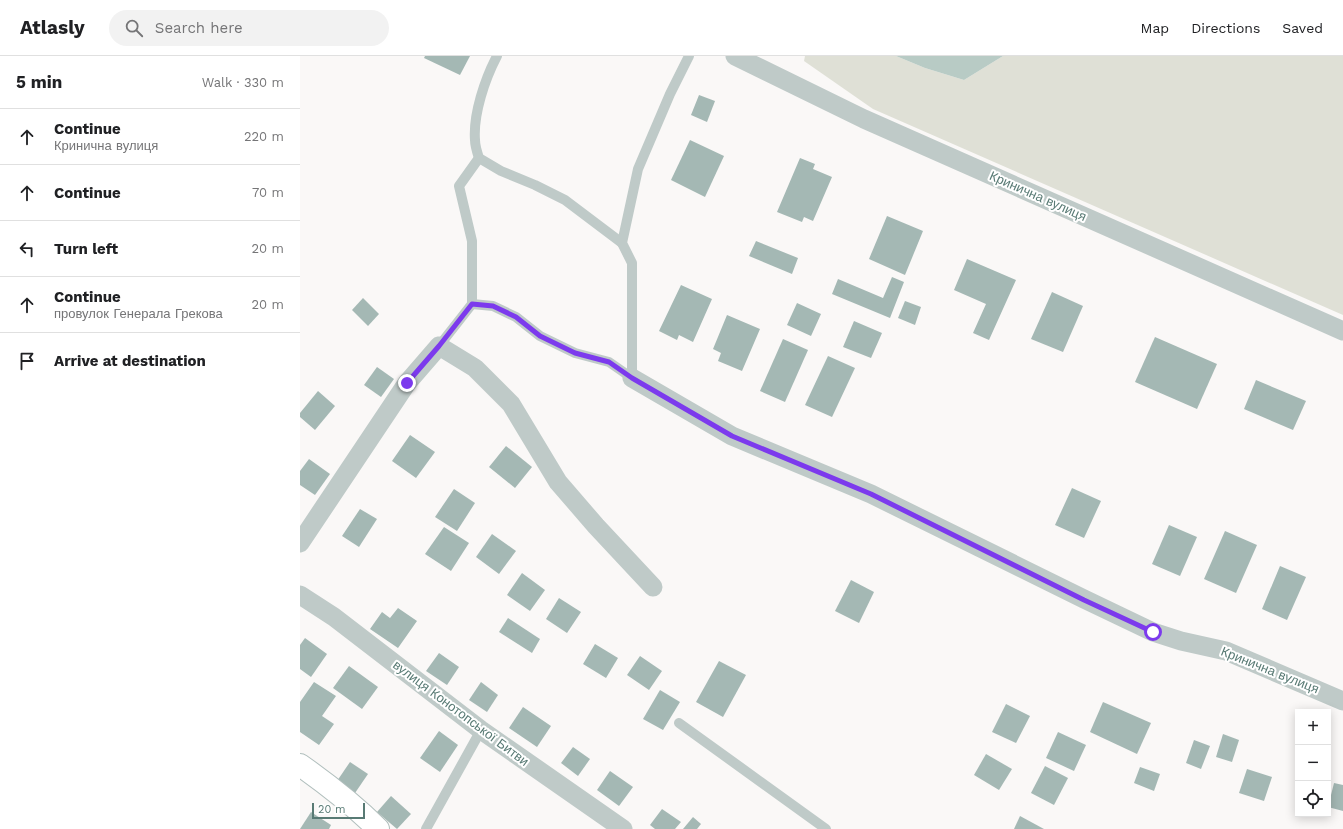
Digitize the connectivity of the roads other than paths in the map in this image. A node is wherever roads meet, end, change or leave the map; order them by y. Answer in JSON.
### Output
{"nodes":[{"id":1,"x":497,"y":56,"type":"edge"},
{"id":2,"x":689,"y":56,"type":"edge"},
{"id":3,"x":734,"y":56,"type":"edge"},
{"id":4,"x":478,"y":158,"type":"junction"},
{"id":5,"x":622,"y":243,"type":"junction"},
{"id":6,"x":472,"y":304,"type":"junction"},
{"id":7,"x":1343,"y":331,"type":"edge"},
{"id":8,"x":439,"y":346,"type":"junction"},
{"id":9,"x":632,"y":378,"type":"junction"},
{"id":10,"x":300,"y":543,"type":"edge"},
{"id":11,"x":653,"y":587,"type":"dead end"},
{"id":12,"x":300,"y":595,"type":"edge"},
{"id":13,"x":1343,"y":701,"type":"edge"},
{"id":14,"x":679,"y":723,"type":"dead end"},
{"id":15,"x":481,"y":730,"type":"junction"},
{"id":16,"x":300,"y":765,"type":"edge"},
{"id":17,"x":378,"y":829,"type":"edge"},
{"id":18,"x":426,"y":829,"type":"edge"},
{"id":19,"x":623,"y":829,"type":"edge"},
{"id":20,"x":826,"y":829,"type":"edge"}],
"edges":[{"from":1,"to":4,"type":"lane"},
{"from":2,"to":5,"type":"lane"},
{"from":3,"to":7,"type":"street","name":"Кринична вулиця"},
{"from":4,"to":5,"type":"lane"},
{"from":4,"to":6,"type":"lane"},
{"from":5,"to":9,"type":"lane"},
{"from":6,"to":8,"type":"lane"},
{"from":6,"to":9,"type":"lane"},
{"from":8,"to":10,"type":"street"},
{"from":8,"to":11,"type":"street"},
{"from":9,"to":13,"type":"street","name":"Кринична вулиця"},
{"from":12,"to":15,"type":"street","name":"вулиця Конотопської Битви"},
{"from":14,"to":20,"type":"lane"},
{"from":15,"to":18,"type":"lane"},
{"from":15,"to":19,"type":"street","name":"вулиця Конотопської Битви"},
{"from":16,"to":17,"type":"main road"}]}
